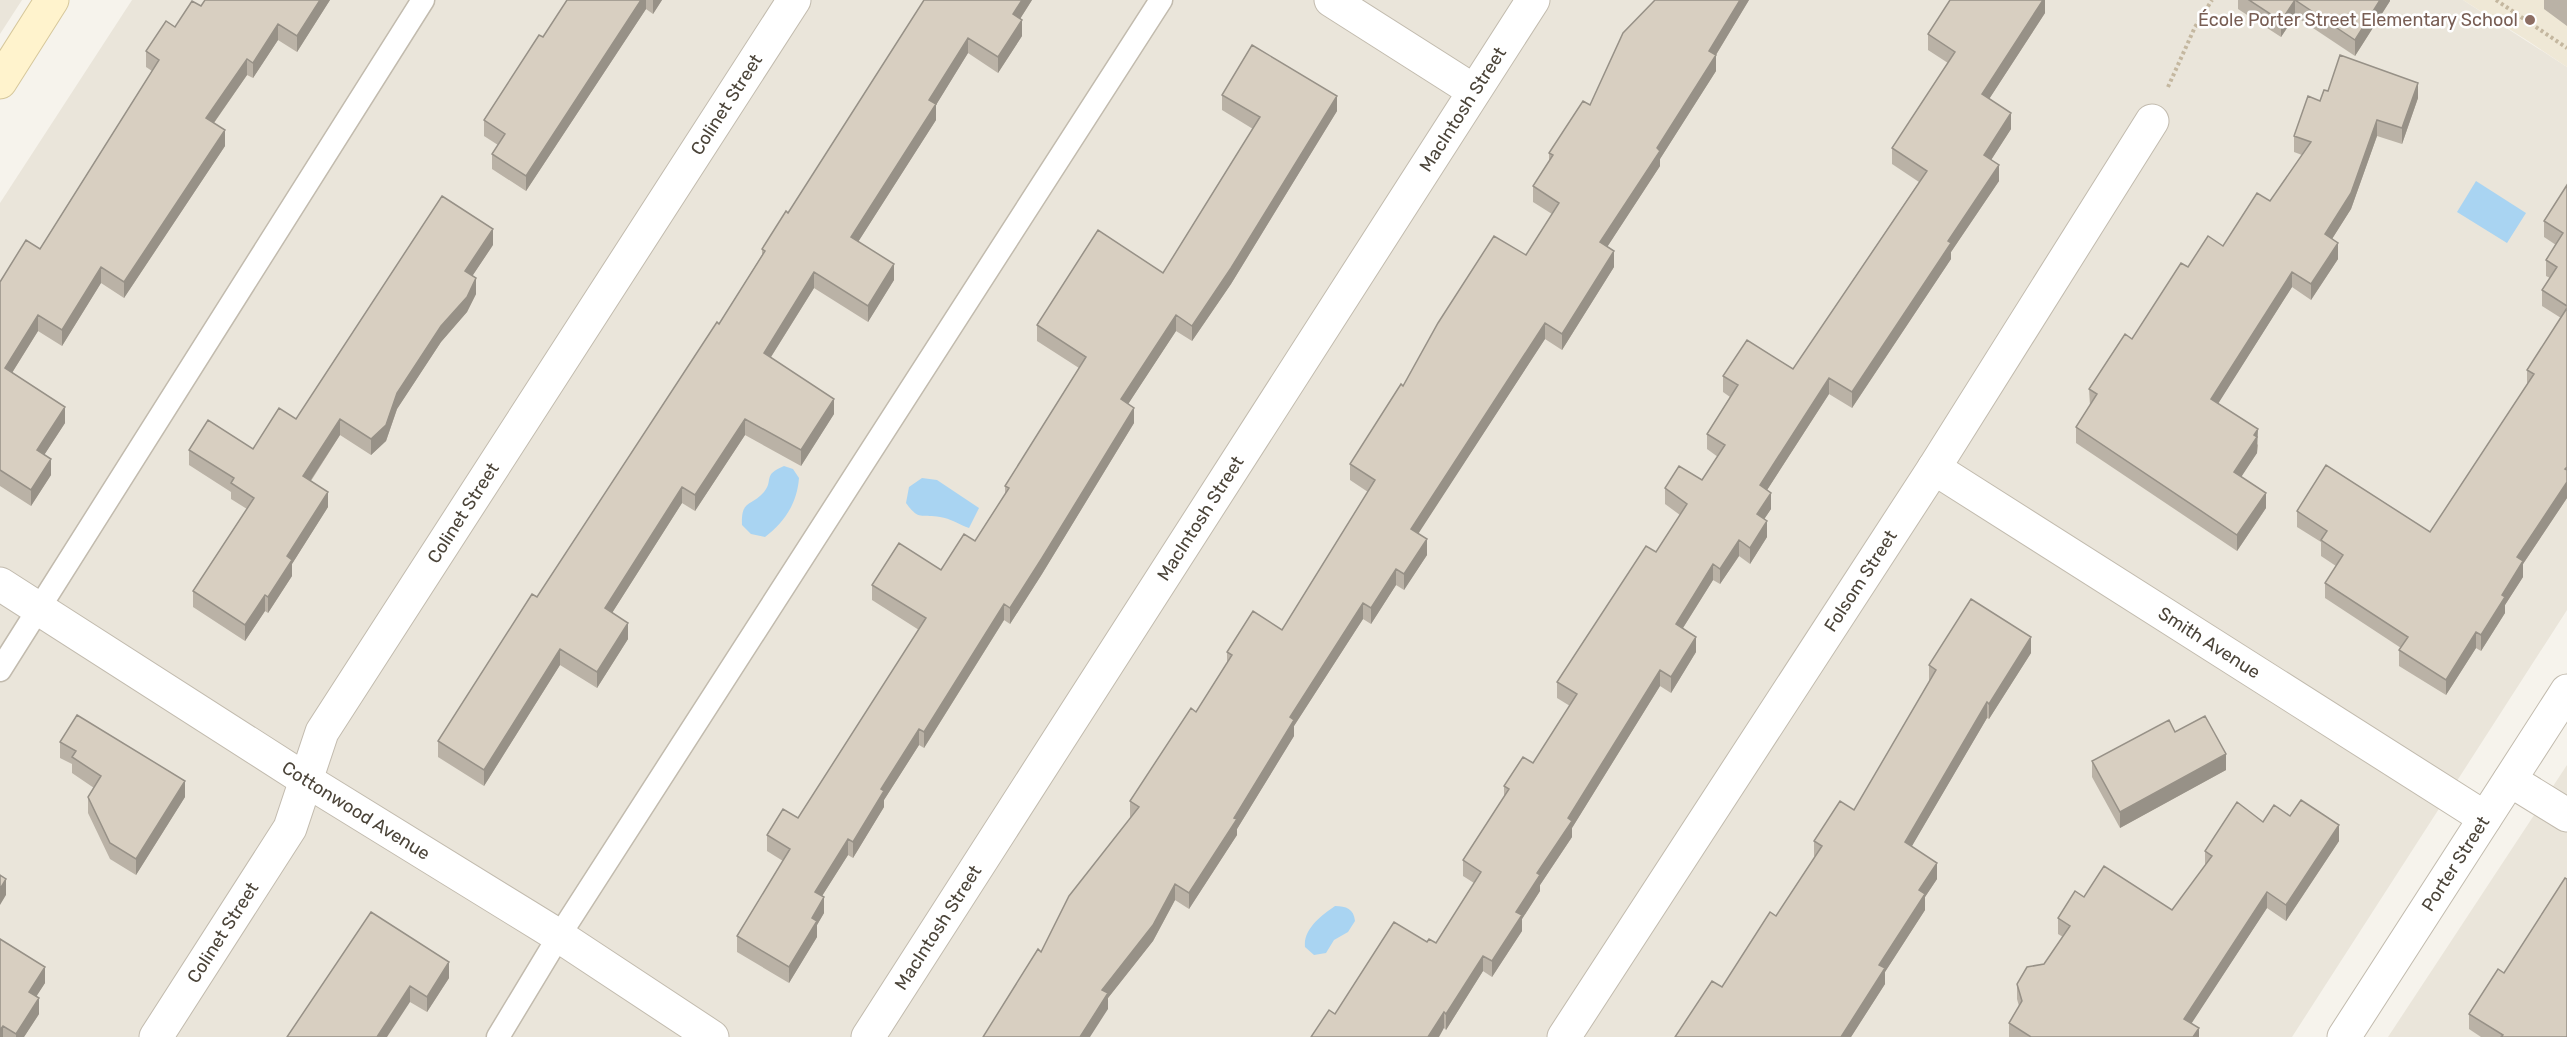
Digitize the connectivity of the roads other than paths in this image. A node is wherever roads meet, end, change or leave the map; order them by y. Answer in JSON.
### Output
{"nodes":[{"id":1,"x":52,"y":0,"type":"edge"},
{"id":2,"x":423,"y":0,"type":"edge"},
{"id":3,"x":794,"y":0,"type":"edge"},
{"id":4,"x":1161,"y":0,"type":"edge"},
{"id":5,"x":1331,"y":0,"type":"edge"},
{"id":6,"x":1533,"y":0,"type":"edge"},
{"id":7,"x":0,"y":82,"type":"edge"},
{"id":8,"x":1474,"y":91,"type":"junction"},
{"id":9,"x":2152,"y":121,"type":"road end"},
{"id":10,"x":1934,"y":468,"type":"junction"},
{"id":11,"x":0,"y":585,"type":"edge"},
{"id":12,"x":38,"y":609,"type":"junction"},
{"id":13,"x":0,"y":670,"type":"edge"},
{"id":14,"x":2567,"y":691,"type":"edge"},
{"id":15,"x":306,"y":780,"type":"junction"},
{"id":16,"x":2510,"y":780,"type":"junction"},
{"id":17,"x":2567,"y":815,"type":"edge"},
{"id":18,"x":2485,"y":818,"type":"junction"},
{"id":19,"x":558,"y":936,"type":"junction"},
{"id":20,"x":156,"y":1037,"type":"edge"},
{"id":21,"x":498,"y":1037,"type":"edge"},
{"id":22,"x":712,"y":1037,"type":"edge"},
{"id":23,"x":867,"y":1037,"type":"edge"},
{"id":24,"x":1563,"y":1037,"type":"edge"},
{"id":25,"x":2344,"y":1037,"type":"edge"}],
"edges":[{"from":1,"to":7,"type":"main road"},
{"from":2,"to":12,"type":"lane"},
{"from":3,"to":15,"type":"street","name":"Colinet Street"},
{"from":4,"to":19,"type":"lane"},
{"from":5,"to":8,"type":"street"},
{"from":6,"to":8,"type":"street","name":"MacIntosh Street"},
{"from":8,"to":23,"type":"street","name":"MacIntosh Street"},
{"from":9,"to":10,"type":"street","name":"Folsom Street"},
{"from":10,"to":18,"type":"street","name":"Smith Avenue"},
{"from":10,"to":24,"type":"street","name":"Folsom Street"},
{"from":11,"to":12,"type":"street","name":"Cottonwood Avenue"},
{"from":12,"to":13,"type":"lane"},
{"from":12,"to":15,"type":"street","name":"Cottonwood Avenue"},
{"from":14,"to":16,"type":"street","name":"Porter Street"},
{"from":15,"to":19,"type":"street","name":"Cottonwood Avenue"},
{"from":15,"to":20,"type":"street","name":"Colinet Street"},
{"from":16,"to":17,"type":"street"},
{"from":16,"to":18,"type":"street","name":"Porter Street"},
{"from":18,"to":25,"type":"street","name":"Porter Street"},
{"from":19,"to":21,"type":"lane"},
{"from":19,"to":22,"type":"street","name":"Cottonwood Avenue"}]}
